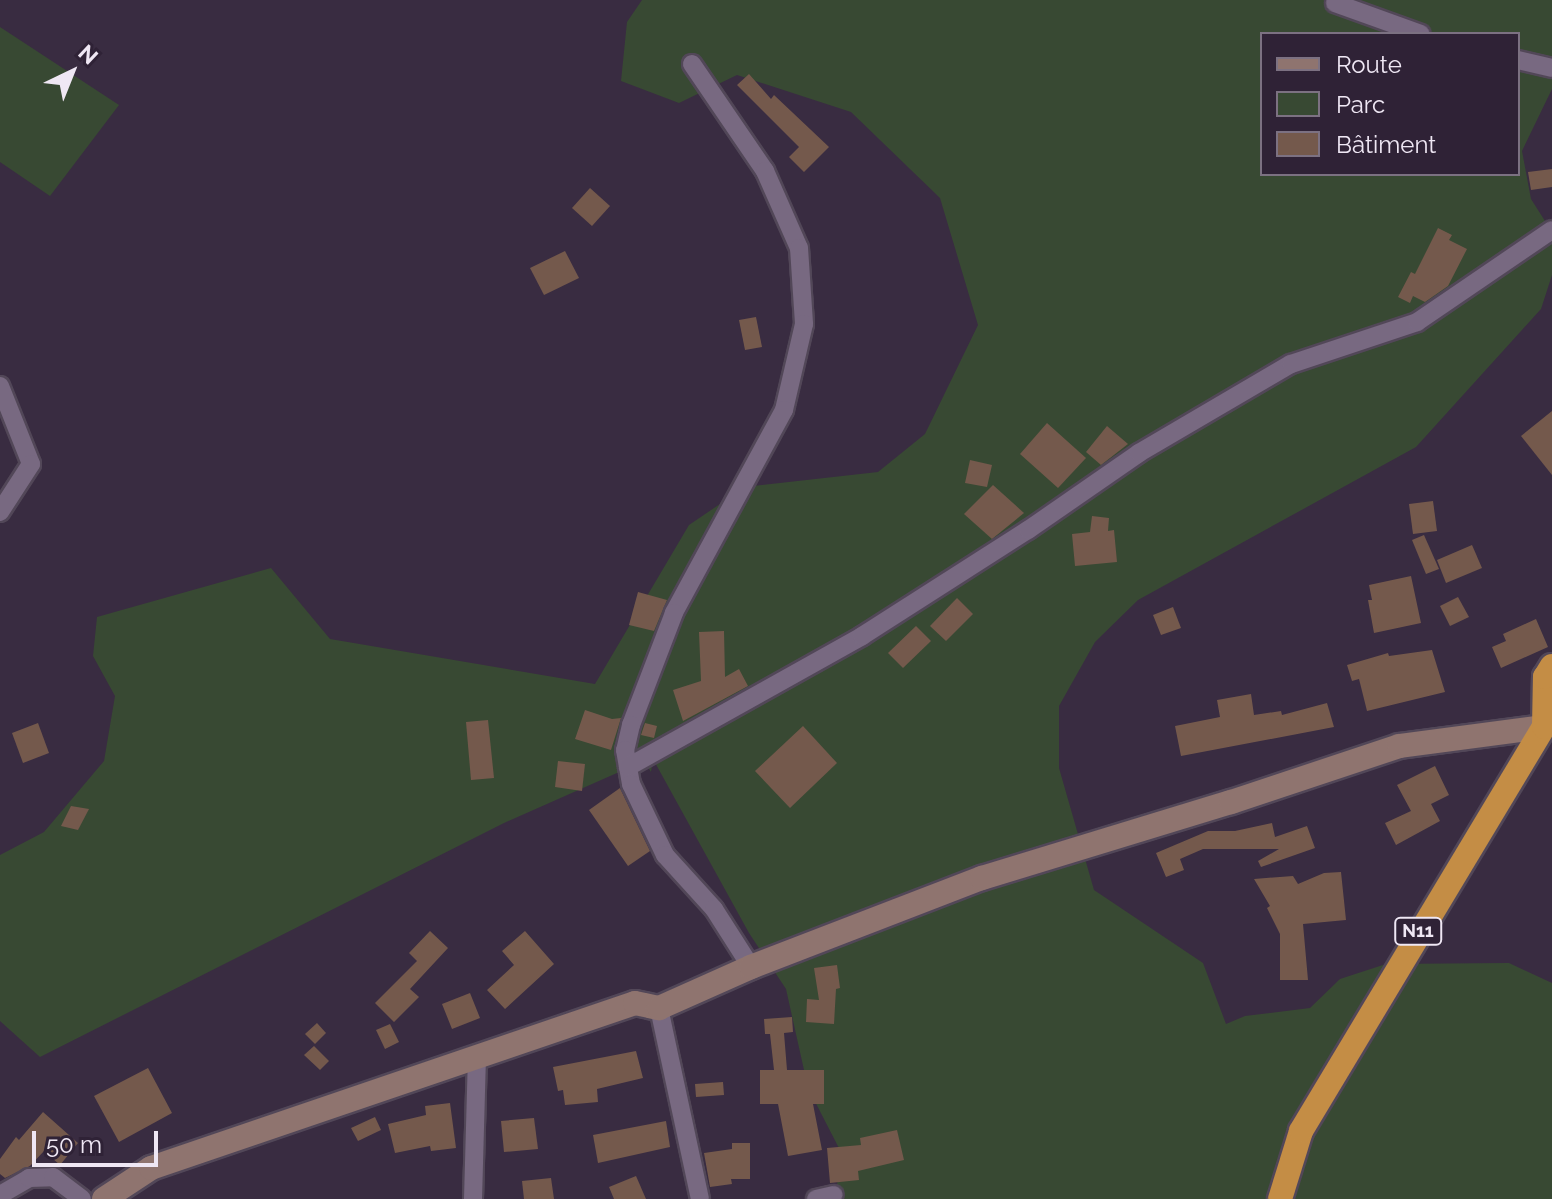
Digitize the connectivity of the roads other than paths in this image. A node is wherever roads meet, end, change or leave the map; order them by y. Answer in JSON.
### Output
{"nodes":[{"id":1,"x":1335,"y":3,"type":"dead end"},
{"id":2,"x":1415,"y":32,"type":"edge"},
{"id":3,"x":1520,"y":60,"type":"edge"},
{"id":4,"x":692,"y":64,"type":"dead end"},
{"id":5,"x":1552,"y":68,"type":"edge"},
{"id":6,"x":1552,"y":230,"type":"edge"},
{"id":7,"x":0,"y":386,"type":"edge"},
{"id":8,"x":0,"y":512,"type":"edge"},
{"id":9,"x":1550,"y":672,"type":"edge"},
{"id":10,"x":1544,"y":727,"type":"junction"},
{"id":11,"x":628,"y":767,"type":"junction"},
{"id":12,"x":751,"y":967,"type":"junction"},
{"id":13,"x":659,"y":1008,"type":"junction"},
{"id":14,"x":477,"y":1058,"type":"junction"},
{"id":15,"x":0,"y":1195,"type":"edge"},
{"id":16,"x":82,"y":1199,"type":"edge"},
{"id":17,"x":104,"y":1199,"type":"edge"},
{"id":18,"x":473,"y":1199,"type":"edge"},
{"id":19,"x":700,"y":1199,"type":"edge"},
{"id":20,"x":1280,"y":1199,"type":"edge"}],
"edges":[{"from":1,"to":2,"type":"street"},
{"from":3,"to":5,"type":"street"},
{"from":4,"to":11,"type":"street"},
{"from":6,"to":11,"type":"street"},
{"from":7,"to":8,"type":"street"},
{"from":9,"to":10,"type":"highway","number":"N11"},
{"from":10,"to":12,"type":"street"},
{"from":10,"to":20,"type":"highway","number":"N11"},
{"from":11,"to":12,"type":"street"},
{"from":12,"to":13,"type":"street"},
{"from":13,"to":14,"type":"street"},
{"from":13,"to":19,"type":"street"},
{"from":14,"to":17,"type":"street"},
{"from":14,"to":18,"type":"street"},
{"from":15,"to":16,"type":"street"}]}
